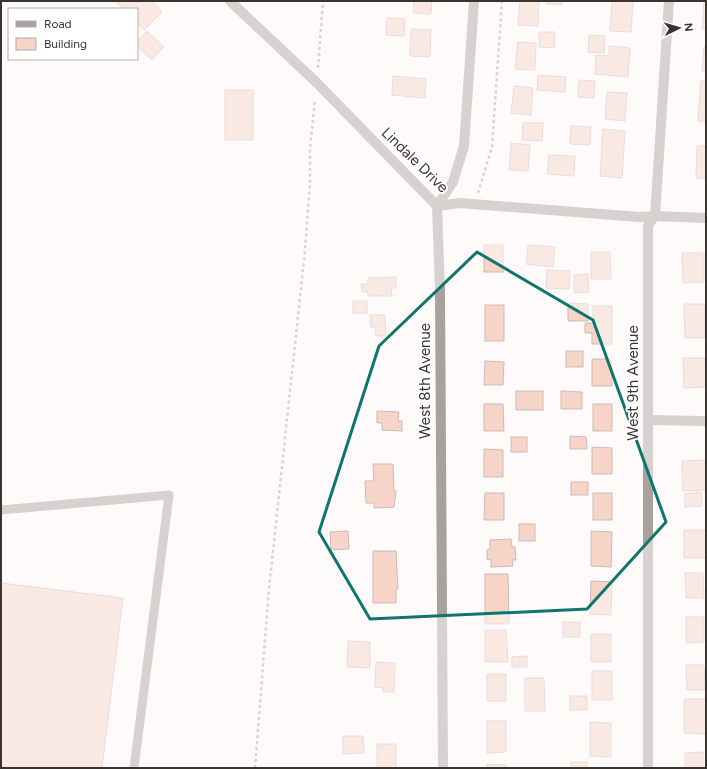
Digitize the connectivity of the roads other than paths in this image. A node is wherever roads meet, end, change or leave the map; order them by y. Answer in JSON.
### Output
{"nodes":[{"id":1,"x":230,"y":1,"type":"edge"},
{"id":2,"x":474,"y":1,"type":"edge"},
{"id":3,"x":669,"y":1,"type":"edge"},
{"id":4,"x":436,"y":206,"type":"junction"},
{"id":5,"x":655,"y":216,"type":"junction"},
{"id":6,"x":706,"y":218,"type":"edge"},
{"id":7,"x":648,"y":420,"type":"junction"},
{"id":8,"x":706,"y":421,"type":"edge"},
{"id":9,"x":1,"y":510,"type":"edge"},
{"id":10,"x":134,"y":768,"type":"edge"},
{"id":11,"x":443,"y":768,"type":"edge"},
{"id":12,"x":648,"y":768,"type":"edge"}],
"edges":[{"from":1,"to":4,"type":"street","name":"Lindale Drive"},
{"from":2,"to":4,"type":"street"},
{"from":3,"to":5,"type":"street","name":"West 9th Avenue"},
{"from":4,"to":5,"type":"street","name":"Lindale Drive"},
{"from":4,"to":11,"type":"street","name":"West 8th Avenue"},
{"from":5,"to":6,"type":"street","name":"Lindale Drive"},
{"from":5,"to":7,"type":"street","name":"West 9th Avenue"},
{"from":7,"to":8,"type":"street"},
{"from":7,"to":12,"type":"street","name":"West 9th Avenue"},
{"from":9,"to":10,"type":"lane"}]}
